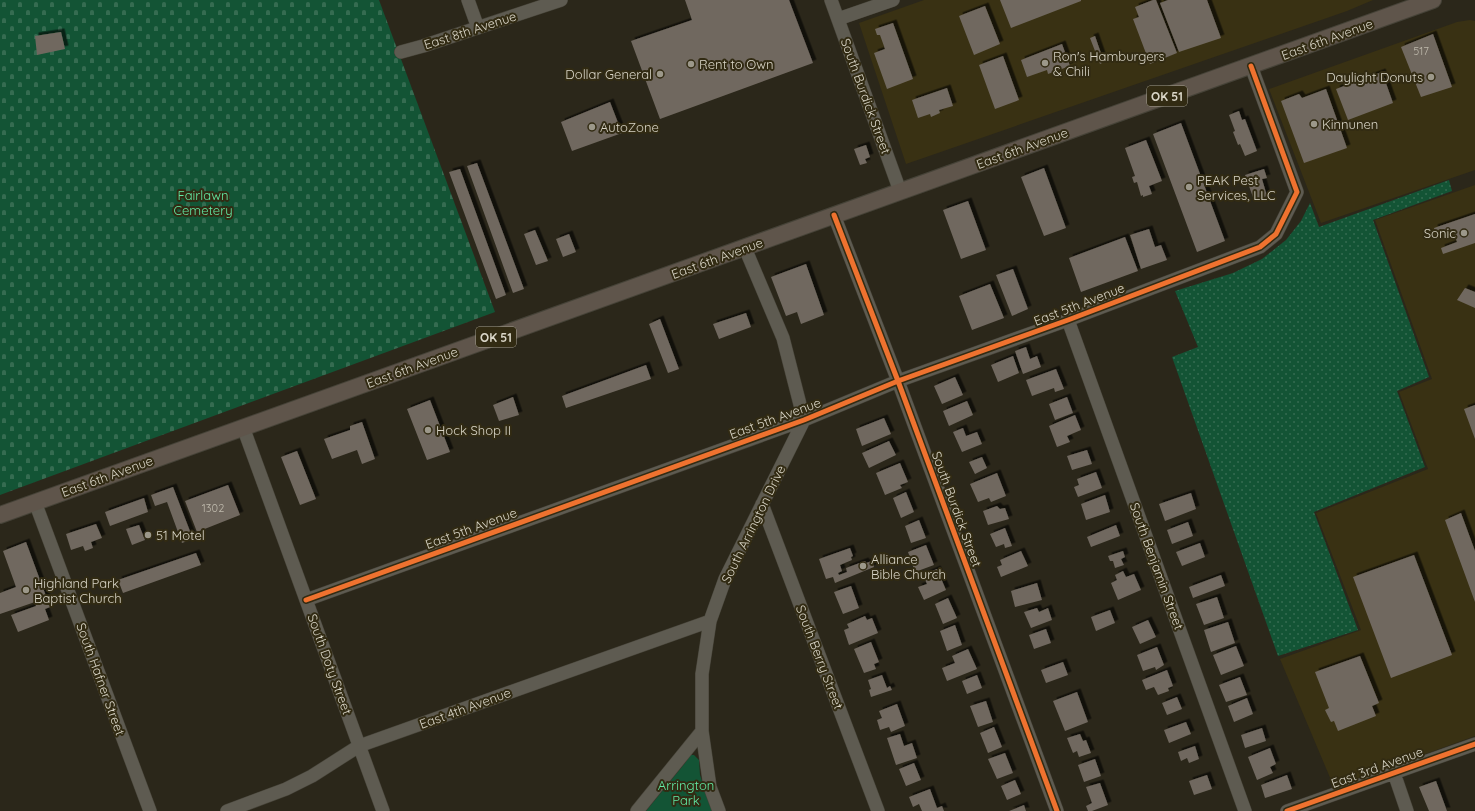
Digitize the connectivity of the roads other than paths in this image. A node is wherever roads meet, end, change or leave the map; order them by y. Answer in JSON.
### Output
{"nodes":[{"id":1,"x":468,"y":0,"type":"edge"},
{"id":2,"x":561,"y":0,"type":"edge"},
{"id":3,"x":831,"y":0,"type":"edge"},
{"id":4,"x":893,"y":0,"type":"edge"},
{"id":5,"x":1433,"y":0,"type":"edge"},
{"id":6,"x":838,"y":19,"type":"junction"},
{"id":7,"x":478,"y":28,"type":"junction"},
{"id":8,"x":401,"y":52,"type":"dead end"},
{"id":9,"x":1251,"y":66,"type":"junction"},
{"id":10,"x":900,"y":191,"type":"junction"},
{"id":11,"x":834,"y":215,"type":"junction"},
{"id":12,"x":745,"y":248,"type":"junction"},
{"id":13,"x":1068,"y":320,"type":"junction"},
{"id":14,"x":898,"y":381,"type":"junction"},
{"id":15,"x":804,"y":420,"type":"junction"},
{"id":16,"x":244,"y":427,"type":"junction"},
{"id":17,"x":35,"y":502,"type":"junction"},
{"id":18,"x":762,"y":504,"type":"junction"},
{"id":19,"x":0,"y":515,"type":"edge"},
{"id":20,"x":306,"y":600,"type":"junction"},
{"id":21,"x":710,"y":621,"type":"junction"},
{"id":22,"x":702,"y":731,"type":"junction"},
{"id":23,"x":1475,"y":744,"type":"edge"},
{"id":24,"x":359,"y":746,"type":"junction"},
{"id":25,"x":1394,"y":773,"type":"junction"},
{"id":26,"x":150,"y":811,"type":"edge"},
{"id":27,"x":226,"y":811,"type":"edge"},
{"id":28,"x":383,"y":811,"type":"edge"},
{"id":29,"x":637,"y":811,"type":"edge"},
{"id":30,"x":719,"y":811,"type":"edge"},
{"id":31,"x":878,"y":811,"type":"edge"},
{"id":32,"x":1057,"y":811,"type":"edge"},
{"id":33,"x":1245,"y":811,"type":"edge"},
{"id":34,"x":1287,"y":811,"type":"edge"},
{"id":35,"x":1407,"y":811,"type":"edge"}],
"edges":[{"from":1,"to":7,"type":"street"},
{"from":2,"to":7,"type":"street","name":"East 8th Avenue"},
{"from":3,"to":6,"type":"street","name":"South Burdick Street"},
{"from":4,"to":6,"type":"street"},
{"from":5,"to":9,"type":"main road","name":"East 6th Avenue","number":"OK 51"},
{"from":6,"to":10,"type":"street","name":"South Burdick Street"},
{"from":7,"to":8,"type":"street","name":"East 8th Avenue"},
{"from":9,"to":10,"type":"main road","name":"East 6th Avenue","number":"OK 51"},
{"from":9,"to":13,"type":"street","name":"East 5th Avenue"},
{"from":10,"to":11,"type":"main road","name":"East 6th Avenue","number":"OK 51"},
{"from":11,"to":12,"type":"main road","name":"East 6th Avenue","number":"OK 51"},
{"from":11,"to":14,"type":"street","name":"South Burdick Street"},
{"from":12,"to":15,"type":"street"},
{"from":12,"to":16,"type":"main road","name":"East 6th Avenue","number":"OK 51"},
{"from":13,"to":14,"type":"street","name":"East 5th Avenue"},
{"from":13,"to":33,"type":"street","name":"South Benjamin Street"},
{"from":14,"to":15,"type":"street","name":"East 5th Avenue"},
{"from":14,"to":32,"type":"street","name":"South Burdick Street"},
{"from":15,"to":18,"type":"street","name":"South Arrington Drive"},
{"from":15,"to":20,"type":"street","name":"East 5th Avenue"},
{"from":16,"to":17,"type":"main road","name":"East 6th Avenue","number":"OK 51"},
{"from":16,"to":20,"type":"street","name":"South Doty Street"},
{"from":17,"to":19,"type":"main road","name":"East 6th Avenue","number":"OK 51"},
{"from":17,"to":26,"type":"street","name":"South Hafner Street"},
{"from":18,"to":21,"type":"street","name":"South Arrington Drive"},
{"from":18,"to":31,"type":"street","name":"South Berry Street"},
{"from":20,"to":24,"type":"street","name":"South Doty Street"},
{"from":21,"to":22,"type":"street","name":"South Arrington Drive"},
{"from":21,"to":24,"type":"street","name":"East 4th Avenue"},
{"from":22,"to":29,"type":"street"},
{"from":22,"to":30,"type":"street","name":"South Arrington Drive"},
{"from":23,"to":25,"type":"street","name":"East 3rd Avenue"},
{"from":24,"to":27,"type":"street","name":"East 4th Avenue"},
{"from":24,"to":28,"type":"street","name":"South Doty Street"},
{"from":25,"to":34,"type":"street","name":"East 3rd Avenue"},
{"from":25,"to":35,"type":"street"}]}
